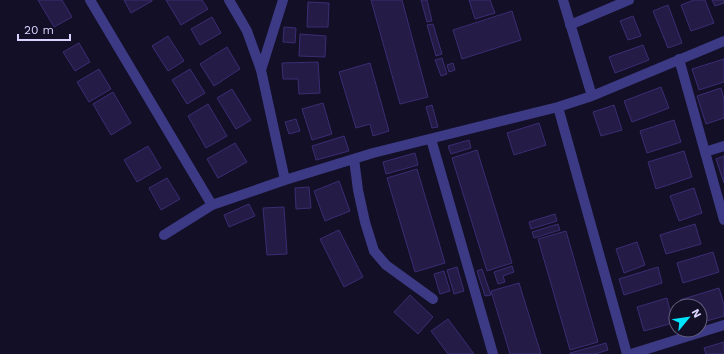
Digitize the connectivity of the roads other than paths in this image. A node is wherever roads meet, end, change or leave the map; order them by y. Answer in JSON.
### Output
{"nodes":[{"id":1,"x":90,"y":0,"type":"edge"},
{"id":2,"x":229,"y":0,"type":"edge"},
{"id":3,"x":283,"y":0,"type":"edge"},
{"id":4,"x":563,"y":0,"type":"edge"},
{"id":5,"x":629,"y":0,"type":"edge"},
{"id":6,"x":570,"y":25,"type":"junction"},
{"id":7,"x":724,"y":31,"type":"edge"},
{"id":8,"x":724,"y":41,"type":"edge"},
{"id":9,"x":712,"y":46,"type":"junction"},
{"id":10,"x":679,"y":59,"type":"junction"},
{"id":11,"x":261,"y":70,"type":"junction"},
{"id":12,"x":592,"y":96,"type":"junction"},
{"id":13,"x":558,"y":107,"type":"junction"},
{"id":14,"x":431,"y":139,"type":"junction"},
{"id":15,"x":724,"y":146,"type":"edge"},
{"id":16,"x":705,"y":152,"type":"junction"},
{"id":17,"x":354,"y":159,"type":"junction"},
{"id":18,"x":285,"y":180,"type":"junction"},
{"id":19,"x":212,"y":205,"type":"junction"},
{"id":20,"x":724,"y":220,"type":"edge"},
{"id":21,"x":164,"y":235,"type":"dead end"},
{"id":22,"x":433,"y":299,"type":"dead end"},
{"id":23,"x":724,"y":325,"type":"edge"},
{"id":24,"x":493,"y":354,"type":"edge"},
{"id":25,"x":627,"y":354,"type":"edge"},
{"id":26,"x":631,"y":354,"type":"edge"}],
"edges":[{"from":1,"to":19,"type":"street"},
{"from":2,"to":11,"type":"street"},
{"from":3,"to":11,"type":"street"},
{"from":4,"to":6,"type":"street"},
{"from":5,"to":6,"type":"street"},
{"from":6,"to":12,"type":"street"},
{"from":7,"to":9,"type":"street"},
{"from":8,"to":9,"type":"street"},
{"from":9,"to":10,"type":"street"},
{"from":10,"to":12,"type":"street"},
{"from":10,"to":16,"type":"street"},
{"from":11,"to":18,"type":"street"},
{"from":12,"to":13,"type":"street"},
{"from":13,"to":14,"type":"street"},
{"from":13,"to":25,"type":"street"},
{"from":14,"to":17,"type":"street"},
{"from":14,"to":24,"type":"street"},
{"from":15,"to":16,"type":"street"},
{"from":16,"to":20,"type":"street"},
{"from":17,"to":18,"type":"street"},
{"from":17,"to":22,"type":"street"},
{"from":18,"to":19,"type":"street"},
{"from":19,"to":21,"type":"street"},
{"from":23,"to":26,"type":"street"}]}
